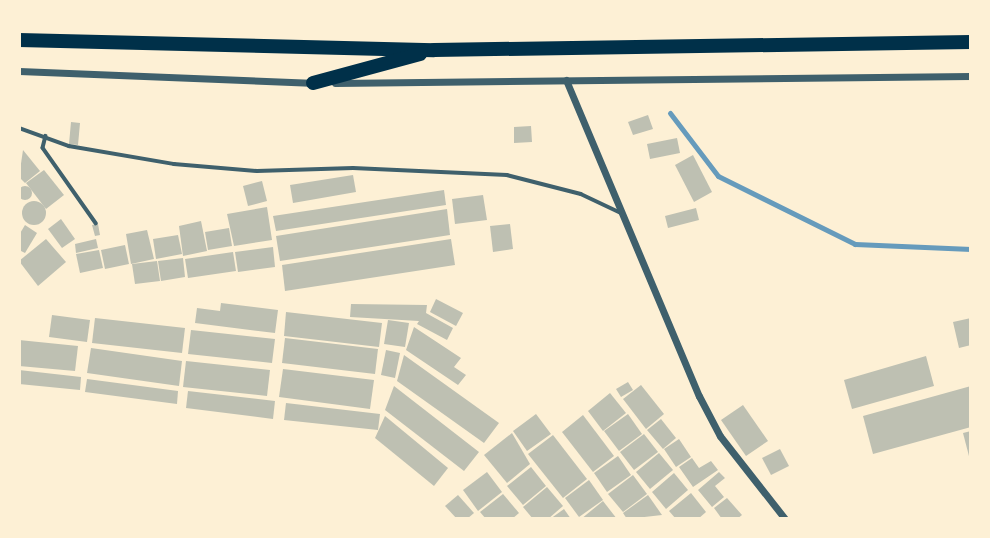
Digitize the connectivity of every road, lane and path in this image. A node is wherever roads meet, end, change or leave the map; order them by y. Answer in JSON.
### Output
{"nodes":[{"id":1,"x":19,"y":40,"type":"edge"},
{"id":2,"x":971,"y":42,"type":"edge"},
{"id":3,"x":434,"y":50,"type":"junction"},
{"id":4,"x":19,"y":71,"type":"edge"},
{"id":5,"x":971,"y":76,"type":"edge"},
{"id":6,"x":566,"y":80,"type":"junction"},
{"id":7,"x":313,"y":83,"type":"junction"},
{"id":8,"x":19,"y":128,"type":"edge"},
{"id":9,"x":46,"y":136,"type":"junction"},
{"id":10,"x":625,"y":215,"type":"junction"},
{"id":11,"x":96,"y":223,"type":"dead end"},
{"id":12,"x":785,"y":519,"type":"edge"}],
"edges":[{"from":1,"to":3,"type":"highway"},
{"from":2,"to":3,"type":"highway"},
{"from":3,"to":7,"type":"highway"},
{"from":4,"to":7,"type":"street"},
{"from":5,"to":6,"type":"street"},
{"from":6,"to":7,"type":"street"},
{"from":6,"to":10,"type":"street"},
{"from":8,"to":9,"type":"lane"},
{"from":9,"to":10,"type":"lane"},
{"from":9,"to":11,"type":"lane"},
{"from":10,"to":12,"type":"street"}]}
